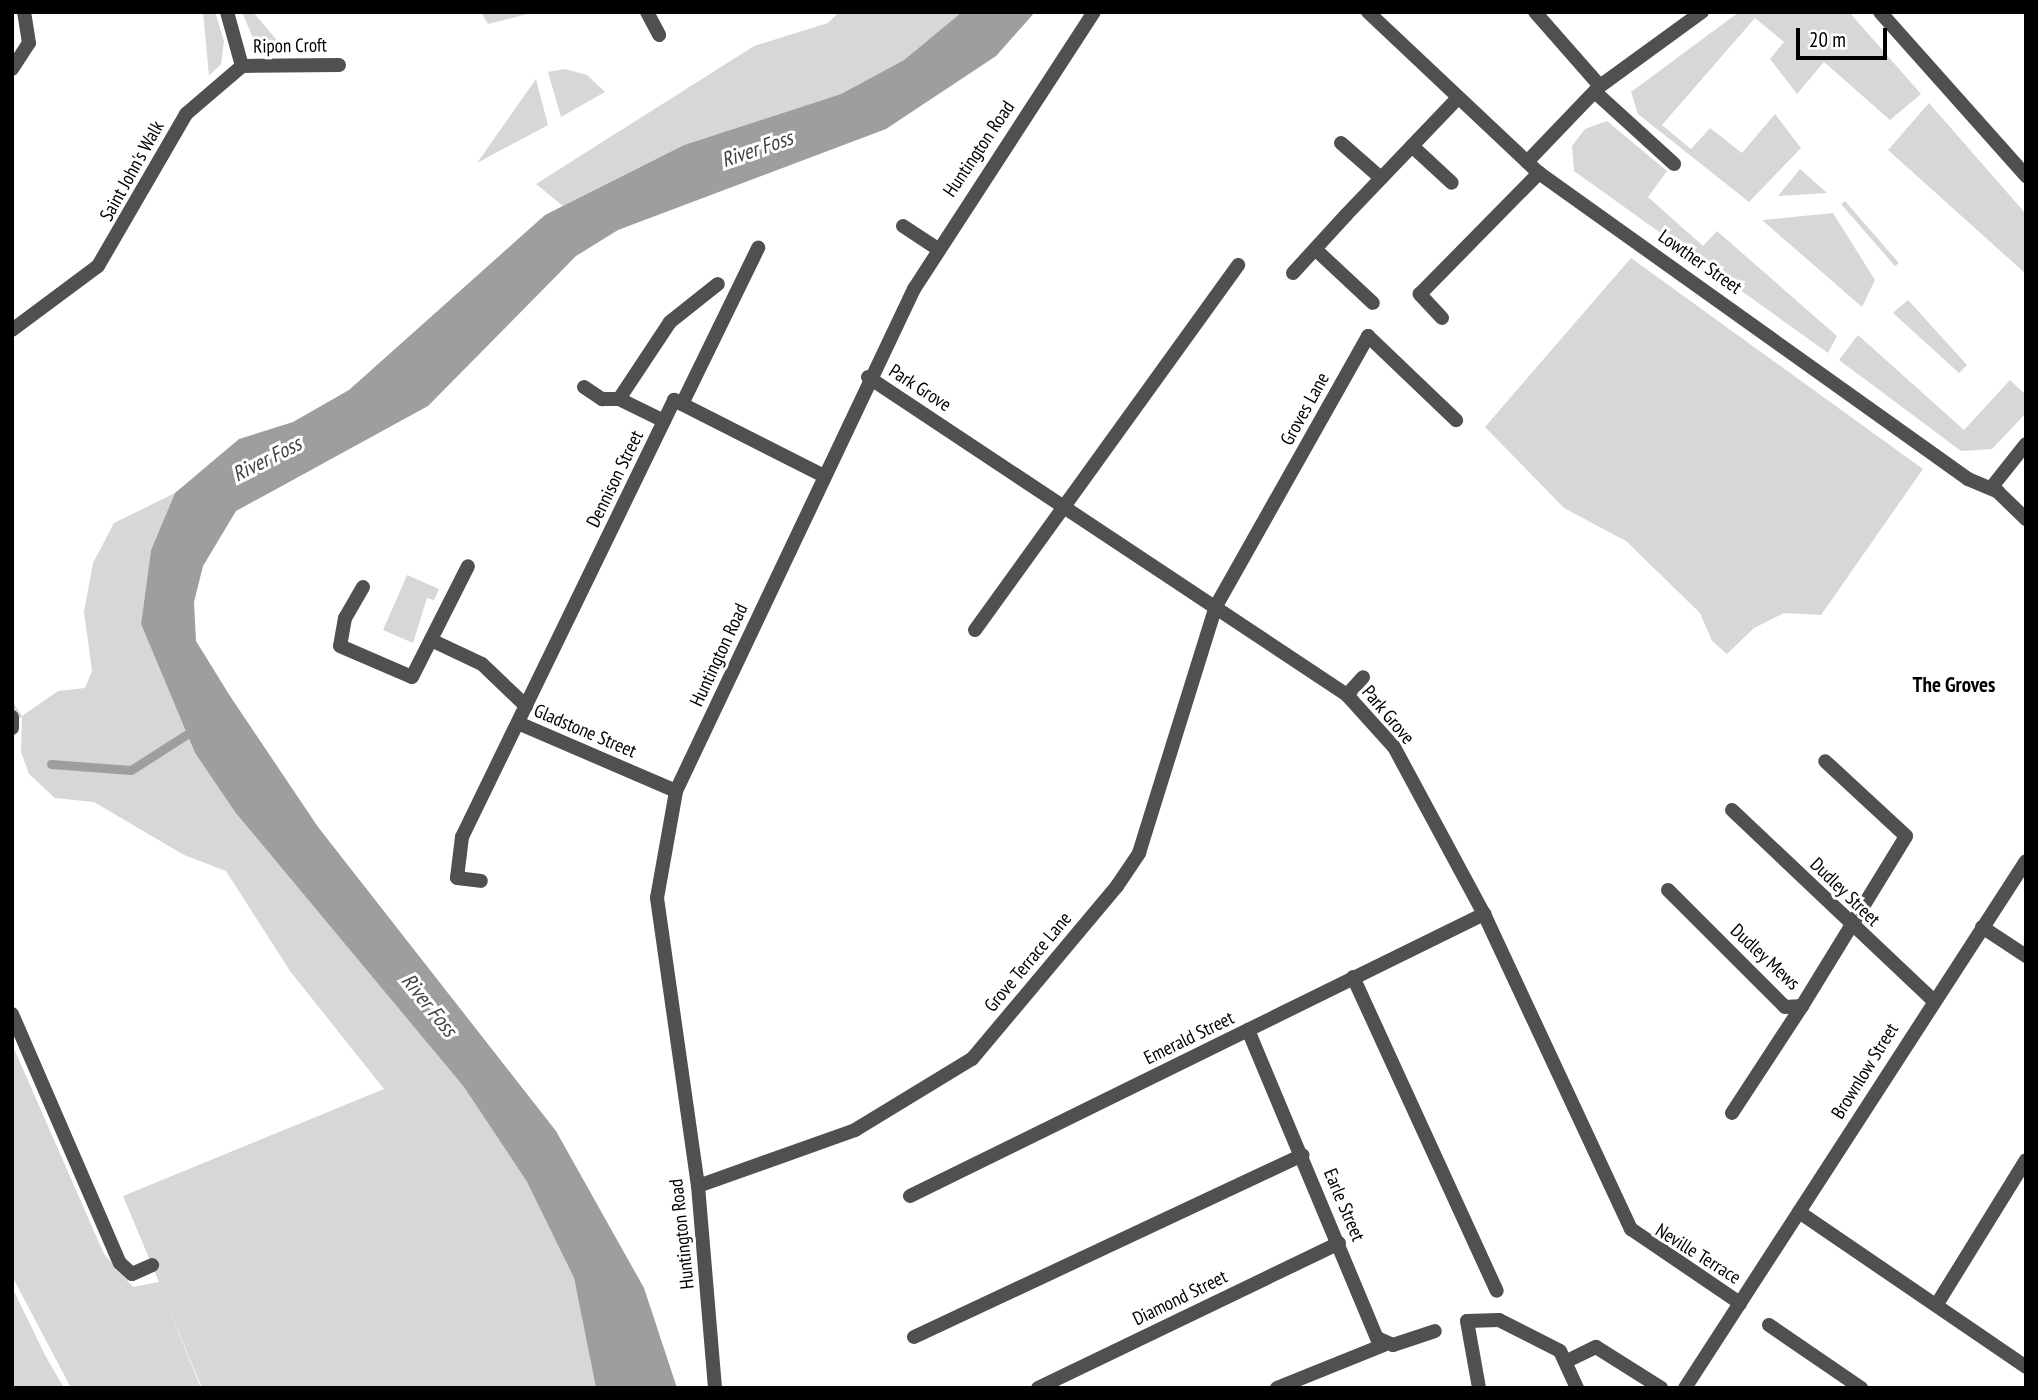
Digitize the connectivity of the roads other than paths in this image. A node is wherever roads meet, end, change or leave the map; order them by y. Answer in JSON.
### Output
{"nodes":[{"id":1,"x":24,"y":12,"type":"edge"},
{"id":2,"x":227,"y":12,"type":"edge"},
{"id":3,"x":647,"y":12,"type":"edge"},
{"id":4,"x":1094,"y":12,"type":"edge"},
{"id":5,"x":1368,"y":12,"type":"edge"},
{"id":6,"x":1535,"y":12,"type":"edge"},
{"id":7,"x":1702,"y":12,"type":"edge"},
{"id":8,"x":1880,"y":12,"type":"edge"},
{"id":9,"x":659,"y":35,"type":"dead end"},
{"id":10,"x":339,"y":65,"type":"dead end"},
{"id":11,"x":242,"y":66,"type":"junction"},
{"id":12,"x":12,"y":69,"type":"edge"},
{"id":13,"x":1597,"y":89,"type":"junction"},
{"id":14,"x":1458,"y":98,"type":"junction"},
{"id":15,"x":1341,"y":143,"type":"dead end"},
{"id":16,"x":1412,"y":146,"type":"junction"},
{"id":17,"x":1527,"y":162,"type":"junction"},
{"id":18,"x":1674,"y":164,"type":"dead end"},
{"id":19,"x":1539,"y":173,"type":"junction"},
{"id":20,"x":2026,"y":176,"type":"edge"},
{"id":21,"x":1381,"y":178,"type":"junction"},
{"id":22,"x":1452,"y":183,"type":"dead end"},
{"id":23,"x":903,"y":226,"type":"dead end"},
{"id":24,"x":758,"y":248,"type":"dead end"},
{"id":25,"x":938,"y":249,"type":"junction"},
{"id":26,"x":1315,"y":249,"type":"junction"},
{"id":27,"x":1238,"y":265,"type":"dead end"},
{"id":28,"x":1293,"y":272,"type":"dead end"},
{"id":29,"x":718,"y":284,"type":"dead end"},
{"id":30,"x":1373,"y":303,"type":"dead end"},
{"id":31,"x":1442,"y":318,"type":"dead end"},
{"id":32,"x":12,"y":330,"type":"edge"},
{"id":33,"x":868,"y":377,"type":"junction"},
{"id":34,"x":584,"y":387,"type":"dead end"},
{"id":35,"x":618,"y":399,"type":"junction"},
{"id":36,"x":682,"y":404,"type":"junction"},
{"id":37,"x":1456,"y":420,"type":"dead end"},
{"id":38,"x":664,"y":421,"type":"junction"},
{"id":39,"x":2026,"y":444,"type":"edge"},
{"id":40,"x":822,"y":475,"type":"junction"},
{"id":41,"x":1991,"y":488,"type":"junction"},
{"id":42,"x":1062,"y":503,"type":"junction"},
{"id":43,"x":2026,"y":519,"type":"edge"},
{"id":44,"x":468,"y":566,"type":"dead end"},
{"id":45,"x":363,"y":587,"type":"dead end"},
{"id":46,"x":1216,"y":606,"type":"junction"},
{"id":47,"x":975,"y":630,"type":"dead end"},
{"id":48,"x":431,"y":640,"type":"junction"},
{"id":49,"x":1363,"y":677,"type":"dead end"},
{"id":50,"x":1347,"y":695,"type":"junction"},
{"id":51,"x":526,"y":706,"type":"junction"},
{"id":52,"x":12,"y":717,"type":"edge"},
{"id":53,"x":517,"y":723,"type":"junction"},
{"id":54,"x":12,"y":728,"type":"edge"},
{"id":55,"x":1825,"y":761,"type":"dead end"},
{"id":56,"x":676,"y":791,"type":"junction"},
{"id":57,"x":1732,"y":810,"type":"dead end"},
{"id":58,"x":2026,"y":861,"type":"edge"},
{"id":59,"x":481,"y":881,"type":"dead end"},
{"id":60,"x":1668,"y":890,"type":"dead end"},
{"id":61,"x":1484,"y":914,"type":"junction"},
{"id":62,"x":1851,"y":925,"type":"junction"},
{"id":63,"x":1982,"y":927,"type":"junction"},
{"id":64,"x":2026,"y":956,"type":"edge"},
{"id":65,"x":1353,"y":977,"type":"junction"},
{"id":66,"x":1933,"y":1000,"type":"junction"},
{"id":67,"x":1802,"y":1006,"type":"junction"},
{"id":68,"x":12,"y":1014,"type":"edge"},
{"id":69,"x":1248,"y":1030,"type":"junction"},
{"id":70,"x":1732,"y":1112,"type":"dead end"},
{"id":71,"x":1302,"y":1155,"type":"junction"},
{"id":72,"x":2026,"y":1160,"type":"edge"},
{"id":73,"x":698,"y":1186,"type":"junction"},
{"id":74,"x":910,"y":1196,"type":"dead end"},
{"id":75,"x":1798,"y":1212,"type":"junction"},
{"id":76,"x":1635,"y":1236,"type":"joint"},
{"id":77,"x":1339,"y":1243,"type":"junction"},
{"id":78,"x":152,"y":1265,"type":"dead end"},
{"id":79,"x":1497,"y":1291,"type":"dead end"},
{"id":80,"x":1740,"y":1303,"type":"junction"},
{"id":81,"x":1937,"y":1304,"type":"junction"},
{"id":82,"x":1769,"y":1325,"type":"dead end"},
{"id":83,"x":1435,"y":1331,"type":"dead end"},
{"id":84,"x":914,"y":1337,"type":"dead end"},
{"id":85,"x":1384,"y":1345,"type":"junction"},
{"id":86,"x":1569,"y":1360,"type":"junction"},
{"id":87,"x":2026,"y":1367,"type":"edge"},
{"id":88,"x":715,"y":1388,"type":"edge"},
{"id":89,"x":1038,"y":1388,"type":"edge"},
{"id":90,"x":1277,"y":1388,"type":"edge"},
{"id":91,"x":1479,"y":1388,"type":"edge"},
{"id":92,"x":1577,"y":1388,"type":"edge"},
{"id":93,"x":1661,"y":1388,"type":"edge"},
{"id":94,"x":1685,"y":1388,"type":"edge"},
{"id":95,"x":1861,"y":1388,"type":"edge"}],
"edges":[{"from":1,"to":12,"type":"street"},
{"from":2,"to":11,"type":"street"},
{"from":3,"to":9,"type":"street"},
{"from":4,"to":25,"type":"street","name":"Huntington Road"},
{"from":5,"to":14,"type":"street","name":"Lowther Street"},
{"from":6,"to":13,"type":"street"},
{"from":7,"to":13,"type":"street"},
{"from":8,"to":20,"type":"street"},
{"from":10,"to":11,"type":"street","name":"Ripon Croft"},
{"from":11,"to":32,"type":"street","name":"Saint John's Walk"},
{"from":13,"to":17,"type":"street"},
{"from":13,"to":18,"type":"street"},
{"from":14,"to":16,"type":"street"},
{"from":14,"to":17,"type":"street","name":"Lowther Street"},
{"from":15,"to":21,"type":"street"},
{"from":16,"to":21,"type":"street"},
{"from":16,"to":22,"type":"street"},
{"from":17,"to":19,"type":"street","name":"Lowther Street"},
{"from":19,"to":31,"type":"street"},
{"from":19,"to":41,"type":"street","name":"Lowther Street"},
{"from":21,"to":26,"type":"street"},
{"from":23,"to":25,"type":"street"},
{"from":24,"to":36,"type":"street"},
{"from":25,"to":33,"type":"street","name":"Huntington Road"},
{"from":26,"to":28,"type":"street"},
{"from":26,"to":30,"type":"street"},
{"from":27,"to":42,"type":"street"},
{"from":29,"to":35,"type":"street"},
{"from":33,"to":40,"type":"street","name":"Huntington Road"},
{"from":33,"to":42,"type":"street","name":"Park Grove"},
{"from":34,"to":35,"type":"street"},
{"from":35,"to":38,"type":"street"},
{"from":36,"to":38,"type":"street","name":"Dennison Street"},
{"from":36,"to":40,"type":"street"},
{"from":37,"to":46,"type":"street","name":"Groves Lane"},
{"from":38,"to":51,"type":"street","name":"Dennison Street"},
{"from":39,"to":41,"type":"street"},
{"from":40,"to":56,"type":"street","name":"Huntington Road"},
{"from":41,"to":43,"type":"street","name":"Lowther Street"},
{"from":42,"to":46,"type":"street","name":"Park Grove"},
{"from":42,"to":47,"type":"street"},
{"from":44,"to":48,"type":"street"},
{"from":45,"to":48,"type":"street"},
{"from":46,"to":50,"type":"street","name":"Park Grove"},
{"from":46,"to":73,"type":"street","name":"Grove Terrace Lane"},
{"from":48,"to":51,"type":"street","name":"Gladstone Street"},
{"from":49,"to":50,"type":"street"},
{"from":50,"to":61,"type":"street","name":"Park Grove"},
{"from":51,"to":53,"type":"street","name":"Dennison Street"},
{"from":52,"to":54,"type":"street"},
{"from":53,"to":56,"type":"street","name":"Gladstone Street"},
{"from":53,"to":59,"type":"street","name":"Gladstone Street"},
{"from":55,"to":62,"type":"street","name":"Dudley Mews"},
{"from":56,"to":73,"type":"street","name":"Huntington Road"},
{"from":57,"to":62,"type":"street","name":"Dudley Street"},
{"from":58,"to":63,"type":"street","name":"Brownlow Street"},
{"from":60,"to":67,"type":"street","name":"Dudley Mews"},
{"from":61,"to":65,"type":"street","name":"Emerald Street"},
{"from":61,"to":76,"type":"street","name":"Park Grove"},
{"from":62,"to":66,"type":"street","name":"Dudley Street"},
{"from":62,"to":67,"type":"street","name":"Dudley Mews"},
{"from":63,"to":64,"type":"street"},
{"from":63,"to":66,"type":"street","name":"Brownlow Street"},
{"from":65,"to":69,"type":"street","name":"Emerald Street"},
{"from":65,"to":79,"type":"street"},
{"from":66,"to":75,"type":"street","name":"Brownlow Street"},
{"from":67,"to":70,"type":"street"},
{"from":68,"to":78,"type":"street"},
{"from":69,"to":71,"type":"street","name":"Earle Street"},
{"from":69,"to":74,"type":"street","name":"Emerald Street"},
{"from":71,"to":77,"type":"street","name":"Earle Street"},
{"from":71,"to":84,"type":"street"},
{"from":72,"to":81,"type":"street"},
{"from":73,"to":88,"type":"street","name":"Huntington Road"},
{"from":75,"to":80,"type":"street","name":"Brownlow Street"},
{"from":75,"to":81,"type":"street"},
{"from":76,"to":80,"type":"street","name":"Neville Terrace"},
{"from":77,"to":85,"type":"street","name":"Earle Street"},
{"from":77,"to":89,"type":"street","name":"Diamond Street"},
{"from":80,"to":94,"type":"street","name":"Brownlow Street"},
{"from":81,"to":87,"type":"street"},
{"from":82,"to":95,"type":"street"},
{"from":83,"to":85,"type":"street"},
{"from":85,"to":90,"type":"street"},
{"from":86,"to":91,"type":"street"},
{"from":86,"to":92,"type":"street"},
{"from":86,"to":93,"type":"street"}]}
